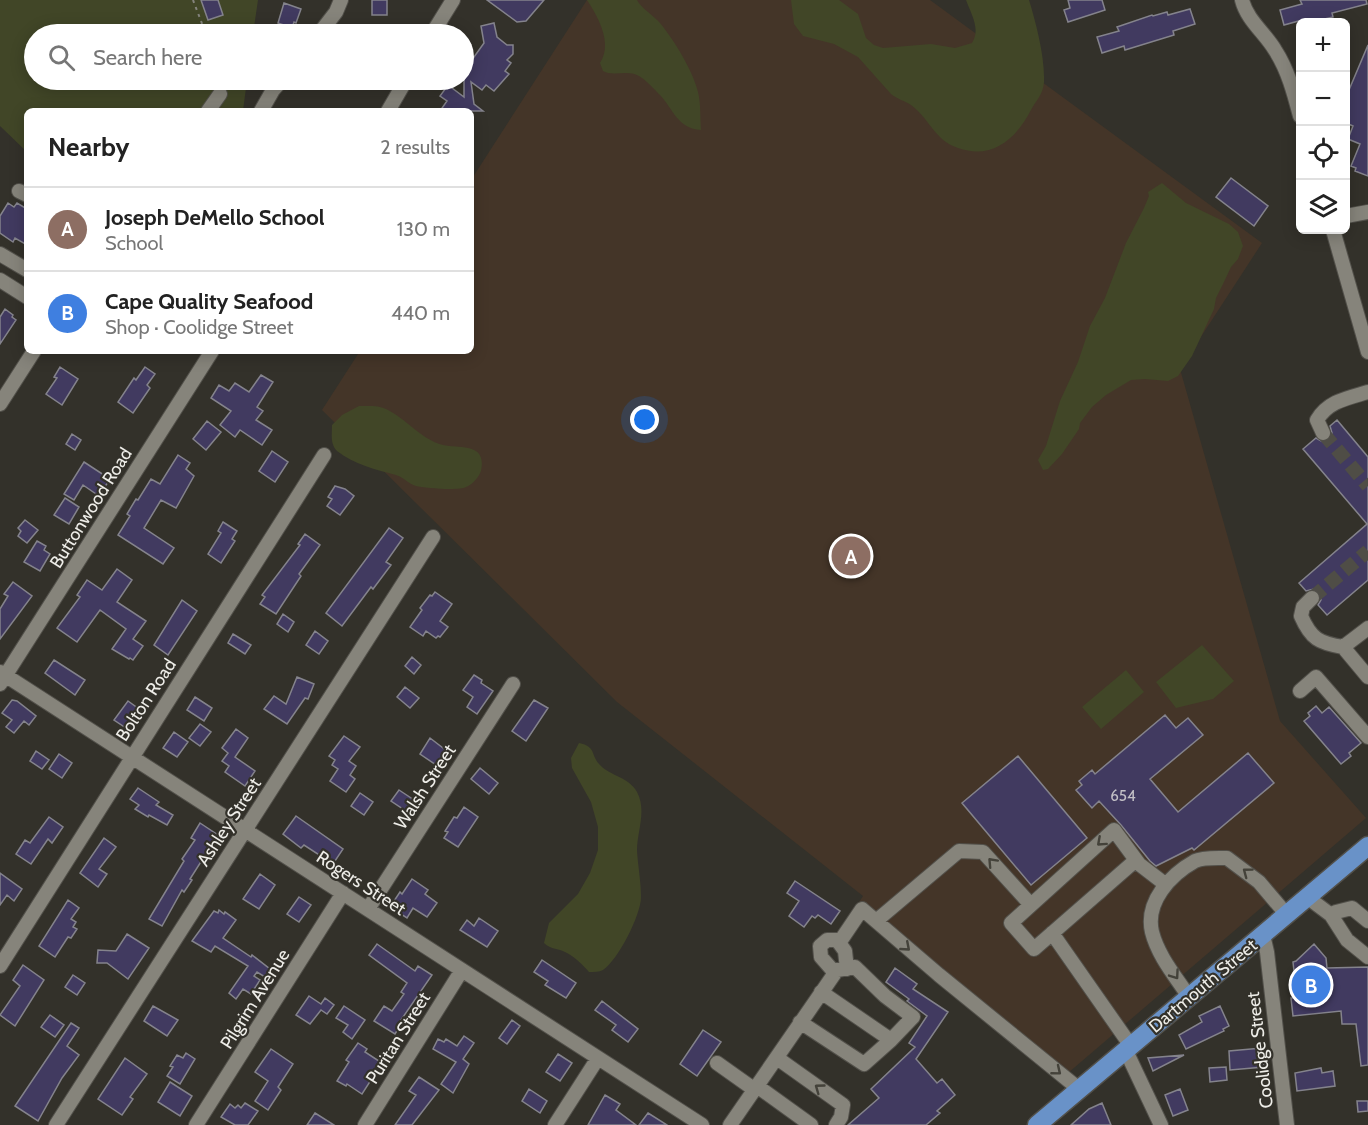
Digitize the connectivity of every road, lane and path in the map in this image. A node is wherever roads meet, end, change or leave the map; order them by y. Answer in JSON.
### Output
{"nodes":[{"id":1,"x":193,"y":0,"type":"edge"},
{"id":2,"x":341,"y":0,"type":"edge"},
{"id":3,"x":453,"y":0,"type":"edge"},
{"id":4,"x":1242,"y":0,"type":"edge"},
{"id":5,"x":202,"y":24,"type":"edge"},
{"id":6,"x":327,"y":24,"type":"edge"},
{"id":7,"x":438,"y":24,"type":"edge"},
{"id":8,"x":273,"y":90,"type":"edge"},
{"id":9,"x":400,"y":90,"type":"edge"},
{"id":10,"x":220,"y":94,"type":"dead end"},
{"id":11,"x":1296,"y":104,"type":"edge"},
{"id":12,"x":210,"y":108,"type":"edge"},
{"id":13,"x":263,"y":108,"type":"edge"},
{"id":14,"x":390,"y":108,"type":"edge"},
{"id":15,"x":1368,"y":212,"type":"edge"},
{"id":16,"x":1350,"y":215,"type":"edge"},
{"id":17,"x":1334,"y":234,"type":"edge"},
{"id":18,"x":0,"y":254,"type":"edge"},
{"id":19,"x":14,"y":262,"type":"junction"},
{"id":20,"x":24,"y":268,"type":"edge"},
{"id":21,"x":1,"y":281,"type":"edge"},
{"id":22,"x":24,"y":295,"type":"edge"},
{"id":23,"x":1368,"y":352,"type":"edge"},
{"id":24,"x":32,"y":354,"type":"edge"},
{"id":25,"x":210,"y":354,"type":"edge"},
{"id":26,"x":1368,"y":392,"type":"edge"},
{"id":27,"x":0,"y":404,"type":"edge"},
{"id":28,"x":1323,"y":433,"type":"dead end"},
{"id":29,"x":324,"y":455,"type":"dead end"},
{"id":30,"x":433,"y":537,"type":"dead end"},
{"id":31,"x":1312,"y":598,"type":"tunnel mouth"},
{"id":32,"x":1368,"y":628,"type":"edge"},
{"id":33,"x":1343,"y":647,"type":"junction"},
{"id":34,"x":2,"y":677,"type":"edge"},
{"id":35,"x":1368,"y":677,"type":"edge"},
{"id":36,"x":513,"y":684,"type":"dead end"},
{"id":37,"x":1300,"y":691,"type":"dead end"},
{"id":38,"x":1368,"y":736,"type":"edge"},
{"id":39,"x":131,"y":757,"type":"junction"},
{"id":40,"x":245,"y":830,"type":"junction"},
{"id":41,"x":1368,"y":846,"type":"edge"},
{"id":42,"x":1138,"y":862,"type":"junction"},
{"id":43,"x":1165,"y":884,"type":"junction"},
{"id":44,"x":343,"y":893,"type":"junction"},
{"id":45,"x":1307,"y":897,"type":"junction"},
{"id":46,"x":1031,"y":905,"type":"junction"},
{"id":47,"x":368,"y":909,"type":"junction"},
{"id":48,"x":1287,"y":915,"type":"junction"},
{"id":49,"x":1330,"y":915,"type":"junction"},
{"id":50,"x":876,"y":921,"type":"junction"},
{"id":51,"x":1368,"y":921,"type":"edge"},
{"id":52,"x":1052,"y":933,"type":"junction"},
{"id":53,"x":1263,"y":935,"type":"junction"},
{"id":54,"x":839,"y":943,"type":"junction"},
{"id":55,"x":1368,"y":957,"type":"edge"},
{"id":56,"x":0,"y":966,"type":"edge"},
{"id":57,"x":462,"y":970,"type":"junction"},
{"id":58,"x":841,"y":971,"type":"junction"},
{"id":59,"x":821,"y":992,"type":"junction"},
{"id":60,"x":1189,"y":997,"type":"junction"},
{"id":61,"x":800,"y":1022,"type":"junction"},
{"id":62,"x":891,"y":1040,"type":"junction"},
{"id":63,"x":1129,"y":1049,"type":"junction"},
{"id":64,"x":598,"y":1058,"type":"junction"},
{"id":65,"x":777,"y":1058,"type":"junction"},
{"id":66,"x":717,"y":1064,"type":"dead end"},
{"id":67,"x":756,"y":1088,"type":"junction"},
{"id":68,"x":1079,"y":1089,"type":"junction"},
{"id":69,"x":698,"y":1124,"type":"edge"},
{"id":70,"x":56,"y":1125,"type":"edge"},
{"id":71,"x":196,"y":1125,"type":"edge"},
{"id":72,"x":365,"y":1125,"type":"edge"},
{"id":73,"x":555,"y":1125,"type":"edge"},
{"id":74,"x":730,"y":1125,"type":"edge"},
{"id":75,"x":811,"y":1125,"type":"edge"},
{"id":76,"x":836,"y":1125,"type":"edge"},
{"id":77,"x":1037,"y":1125,"type":"edge"},
{"id":78,"x":1161,"y":1125,"type":"edge"},
{"id":79,"x":1287,"y":1125,"type":"edge"}],
"edges":[{"from":1,"to":5,"type":"path"},
{"from":2,"to":6,"type":"street"},
{"from":3,"to":7,"type":"street"},
{"from":4,"to":11,"type":"street"},
{"from":8,"to":13,"type":"street"},
{"from":9,"to":14,"type":"street"},
{"from":10,"to":12,"type":"street"},
{"from":15,"to":16,"type":"street"},
{"from":17,"to":23,"type":"street"},
{"from":18,"to":19,"type":"street"},
{"from":19,"to":20,"type":"street"},
{"from":19,"to":21,"type":"street"},
{"from":21,"to":22,"type":"street"},
{"from":24,"to":27,"type":"street"},
{"from":25,"to":34,"type":"street","name":"Buttonwood Road"},
{"from":26,"to":28,"type":"street"},
{"from":29,"to":39,"type":"street","name":"Bolton Road"},
{"from":30,"to":40,"type":"street","name":"Ashley Street"},
{"from":31,"to":33,"type":"street"},
{"from":32,"to":33,"type":"street"},
{"from":33,"to":35,"type":"street"},
{"from":34,"to":39,"type":"street","name":"Rogers Street"},
{"from":36,"to":47,"type":"street","name":"Walsh Street"},
{"from":37,"to":38,"type":"street"},
{"from":39,"to":40,"type":"street","name":"Rogers Street"},
{"from":39,"to":56,"type":"street","name":"Bolton Road"},
{"from":40,"to":44,"type":"street","name":"Rogers Street"},
{"from":40,"to":70,"type":"street","name":"Ashley Street"},
{"from":41,"to":45,"type":"main road","name":"Dartmouth Street"},
{"from":42,"to":43,"type":"street"},
{"from":42,"to":46,"type":"street","one_way":true},
{"from":42,"to":52,"type":"street"},
{"from":48,"to":43,"type":"street","one_way":true},
{"from":43,"to":60,"type":"street","one_way":true},
{"from":44,"to":47,"type":"street","name":"Rogers Street"},
{"from":44,"to":71,"type":"street","name":"Pilgrim Avenue"},
{"from":45,"to":48,"type":"main road","name":"Dartmouth Street"},
{"from":45,"to":49,"type":"street"},
{"from":46,"to":50,"type":"street","one_way":true},
{"from":46,"to":52,"type":"street"},
{"from":47,"to":57,"type":"street","name":"Rogers Street"},
{"from":48,"to":53,"type":"main road","name":"Dartmouth Street"},
{"from":49,"to":51,"type":"street"},
{"from":49,"to":55,"type":"street"},
{"from":50,"to":54,"type":"street"},
{"from":50,"to":68,"type":"street","one_way":true},
{"from":52,"to":63,"type":"street"},
{"from":53,"to":60,"type":"main road","name":"Dartmouth Street"},
{"from":53,"to":79,"type":"street","name":"Coolidge Street"},
{"from":54,"to":58,"type":"street"},
{"from":54,"to":58,"type":"street"},
{"from":57,"to":64,"type":"street","name":"Rogers Street"},
{"from":57,"to":72,"type":"street","name":"Puritan Street"},
{"from":58,"to":59,"type":"street"},
{"from":58,"to":62,"type":"street"},
{"from":59,"to":61,"type":"street"},
{"from":59,"to":62,"type":"street"},
{"from":60,"to":63,"type":"main road","name":"Dartmouth Street"},
{"from":61,"to":62,"type":"street"},
{"from":61,"to":65,"type":"street"},
{"from":63,"to":68,"type":"main road","name":"Dartmouth Street"},
{"from":63,"to":78,"type":"street"},
{"from":64,"to":69,"type":"street","name":"Rogers Street"},
{"from":64,"to":73,"type":"street"},
{"from":65,"to":67,"type":"street"},
{"from":76,"to":65,"type":"street","one_way":true},
{"from":66,"to":67,"type":"street"},
{"from":67,"to":74,"type":"street"},
{"from":67,"to":75,"type":"street"},
{"from":68,"to":77,"type":"main road","name":"Dartmouth Street"}]}
